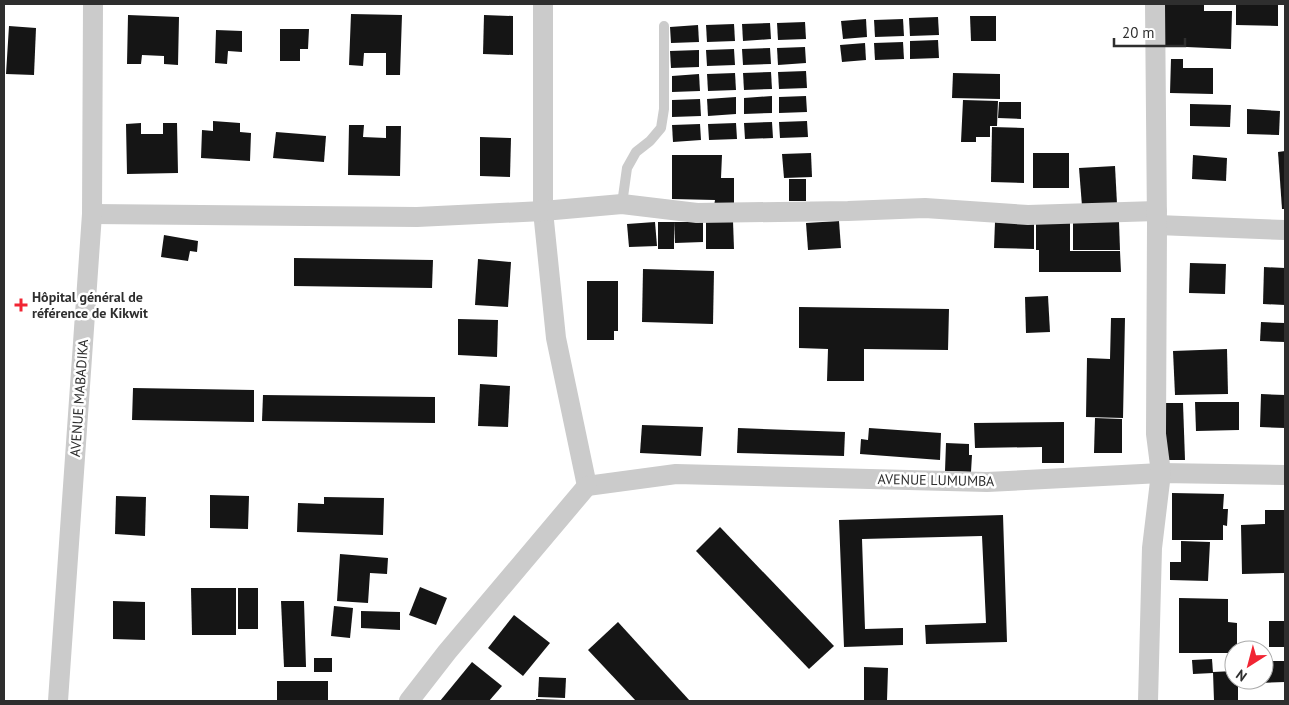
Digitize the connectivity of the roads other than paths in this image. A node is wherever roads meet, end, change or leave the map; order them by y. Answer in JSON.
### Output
{"nodes":[{"id":1,"x":93,"y":4,"type":"edge"},
{"id":2,"x":543,"y":4,"type":"edge"},
{"id":3,"x":1155,"y":4,"type":"edge"},
{"id":4,"x":664,"y":26,"type":"dead end"},
{"id":5,"x":622,"y":204,"type":"junction"},
{"id":6,"x":543,"y":211,"type":"junction"},
{"id":7,"x":92,"y":214,"type":"junction"},
{"id":8,"x":1157,"y":218,"type":"junction"},
{"id":9,"x":1285,"y":230,"type":"edge"},
{"id":10,"x":1161,"y":473,"type":"junction"},
{"id":11,"x":1285,"y":475,"type":"edge"},
{"id":12,"x":587,"y":486,"type":"junction"},
{"id":13,"x":58,"y":701,"type":"edge"},
{"id":14,"x":409,"y":701,"type":"edge"},
{"id":15,"x":1148,"y":701,"type":"edge"}],
"edges":[{"from":1,"to":7,"type":"street","name":"AVENUE MABADIKA"},
{"from":2,"to":6,"type":"street"},
{"from":3,"to":8,"type":"street"},
{"from":4,"to":5,"type":"lane"},
{"from":5,"to":6,"type":"street"},
{"from":5,"to":8,"type":"street"},
{"from":6,"to":7,"type":"street"},
{"from":6,"to":12,"type":"street"},
{"from":7,"to":13,"type":"street","name":"AVENUE MABADIKA"},
{"from":8,"to":9,"type":"street"},
{"from":8,"to":10,"type":"street"},
{"from":10,"to":11,"type":"street","name":"AVENUE LUMUMBA"},
{"from":10,"to":12,"type":"street","name":"AVENUE LUMUMBA"},
{"from":10,"to":15,"type":"street"},
{"from":12,"to":14,"type":"street"}]}
